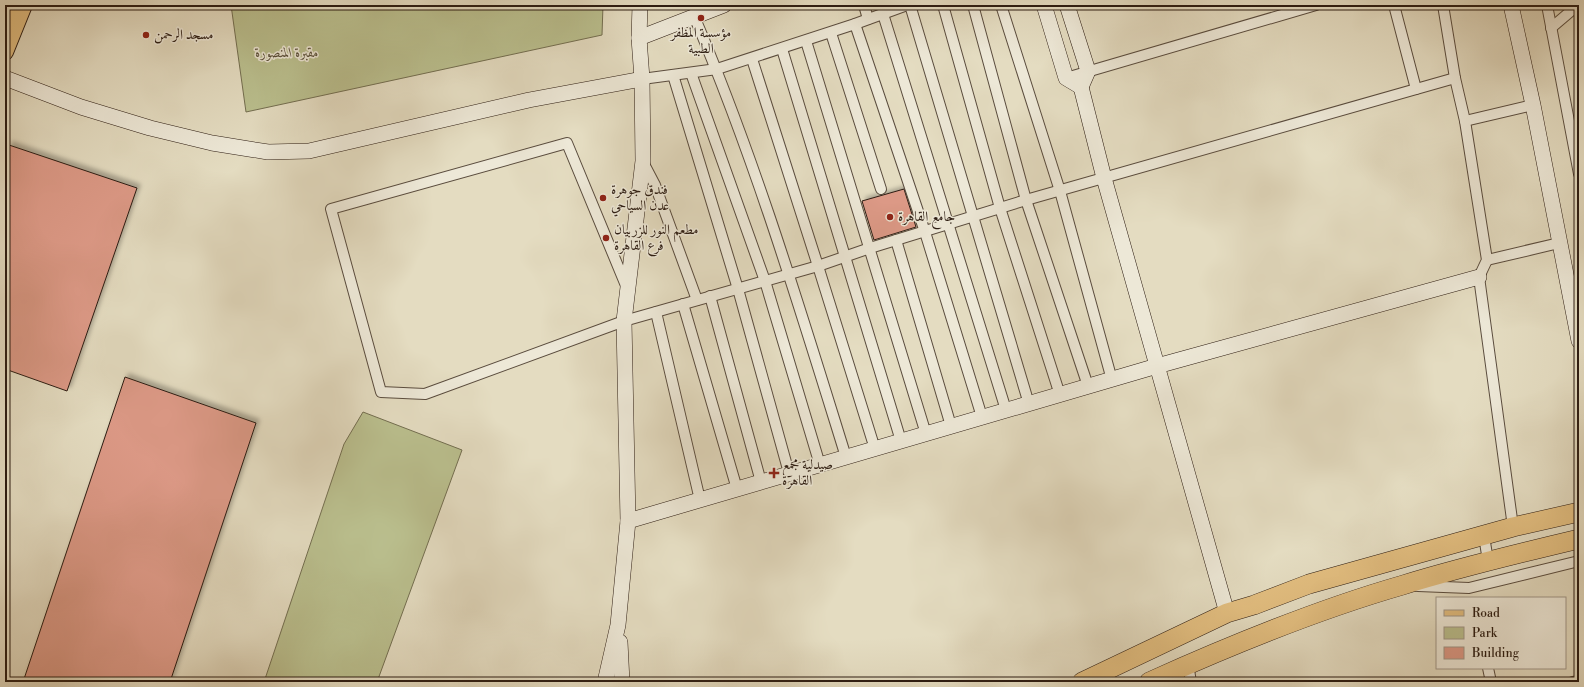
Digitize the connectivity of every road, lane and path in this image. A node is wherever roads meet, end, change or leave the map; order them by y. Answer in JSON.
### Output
{"nodes":[{"id":1,"x":10,"y":5,"type":"edge"},
{"id":2,"x":24,"y":5,"type":"edge"},
{"id":3,"x":640,"y":5,"type":"edge"},
{"id":4,"x":724,"y":5,"type":"edge"},
{"id":5,"x":864,"y":5,"type":"edge"},
{"id":6,"x":908,"y":5,"type":"edge"},
{"id":7,"x":943,"y":5,"type":"edge"},
{"id":8,"x":974,"y":5,"type":"edge"},
{"id":9,"x":1001,"y":5,"type":"edge"},
{"id":10,"x":1044,"y":5,"type":"edge"},
{"id":11,"x":1067,"y":5,"type":"edge"},
{"id":12,"x":1316,"y":5,"type":"edge"},
{"id":13,"x":1394,"y":5,"type":"edge"},
{"id":14,"x":1443,"y":5,"type":"edge"},
{"id":15,"x":1511,"y":5,"type":"edge"},
{"id":16,"x":1547,"y":5,"type":"edge"},
{"id":17,"x":1578,"y":5,"type":"edge"},
{"id":18,"x":883,"y":14,"type":"junction"},
{"id":19,"x":694,"y":16,"type":"junction"},
{"id":20,"x":5,"y":17,"type":"edge"},
{"id":21,"x":868,"y":19,"type":"junction"},
{"id":22,"x":856,"y":24,"type":"junction"},
{"id":23,"x":1551,"y":28,"type":"junction"},
{"id":24,"x":831,"y":33,"type":"junction"},
{"id":25,"x":639,"y":38,"type":"junction"},
{"id":26,"x":806,"y":40,"type":"junction"},
{"id":27,"x":782,"y":49,"type":"junction"},
{"id":28,"x":5,"y":52,"type":"edge"},
{"id":29,"x":752,"y":59,"type":"junction"},
{"id":30,"x":717,"y":69,"type":"junction"},
{"id":31,"x":1088,"y":70,"type":"junction"},
{"id":32,"x":691,"y":73,"type":"junction"},
{"id":33,"x":673,"y":75,"type":"junction"},
{"id":34,"x":5,"y":78,"type":"edge"},
{"id":35,"x":1066,"y":78,"type":"junction"},
{"id":36,"x":1455,"y":78,"type":"junction"},
{"id":37,"x":642,"y":79,"type":"junction"},
{"id":38,"x":1081,"y":87,"type":"junction"},
{"id":39,"x":1416,"y":89,"type":"junction"},
{"id":40,"x":1533,"y":105,"type":"junction"},
{"id":41,"x":1465,"y":121,"type":"junction"},
{"id":42,"x":1576,"y":141,"type":"edge"},
{"id":43,"x":643,"y":161,"type":"junction"},
{"id":44,"x":1579,"y":174,"type":"edge"},
{"id":45,"x":1104,"y":178,"type":"junction"},
{"id":46,"x":881,"y":189,"type":"dead end"},
{"id":47,"x":1060,"y":191,"type":"junction"},
{"id":48,"x":1026,"y":200,"type":"junction"},
{"id":49,"x":1000,"y":208,"type":"junction"},
{"id":50,"x":973,"y":216,"type":"junction"},
{"id":51,"x":949,"y":224,"type":"junction"},
{"id":52,"x":925,"y":232,"type":"junction"},
{"id":53,"x":896,"y":240,"type":"junction"},
{"id":54,"x":1559,"y":243,"type":"junction"},
{"id":55,"x":870,"y":248,"type":"junction"},
{"id":56,"x":844,"y":257,"type":"junction"},
{"id":57,"x":1487,"y":260,"type":"junction"},
{"id":58,"x":818,"y":266,"type":"junction"},
{"id":59,"x":789,"y":275,"type":"junction"},
{"id":60,"x":1479,"y":277,"type":"junction"},
{"id":61,"x":765,"y":281,"type":"junction"},
{"id":62,"x":738,"y":289,"type":"junction"},
{"id":63,"x":628,"y":291,"type":"junction"},
{"id":64,"x":710,"y":296,"type":"junction"},
{"id":65,"x":697,"y":300,"type":"junction"},
{"id":66,"x":683,"y":304,"type":"junction"},
{"id":67,"x":656,"y":312,"type":"junction"},
{"id":68,"x":624,"y":321,"type":"junction"},
{"id":69,"x":1579,"y":341,"type":"edge"},
{"id":70,"x":1157,"y":366,"type":"junction"},
{"id":71,"x":1112,"y":380,"type":"junction"},
{"id":72,"x":1088,"y":386,"type":"junction"},
{"id":73,"x":1060,"y":394,"type":"junction"},
{"id":74,"x":1029,"y":404,"type":"junction"},
{"id":75,"x":1006,"y":410,"type":"junction"},
{"id":76,"x":982,"y":417,"type":"junction"},
{"id":77,"x":951,"y":426,"type":"junction"},
{"id":78,"x":926,"y":434,"type":"junction"},
{"id":79,"x":901,"y":441,"type":"junction"},
{"id":80,"x":875,"y":449,"type":"junction"},
{"id":81,"x":846,"y":457,"type":"junction"},
{"id":82,"x":820,"y":465,"type":"junction"},
{"id":83,"x":790,"y":473,"type":"junction"},
{"id":84,"x":761,"y":482,"type":"junction"},
{"id":85,"x":736,"y":489,"type":"junction"},
{"id":86,"x":700,"y":500,"type":"junction"},
{"id":87,"x":1579,"y":512,"type":"edge"},
{"id":88,"x":628,"y":521,"type":"junction"},
{"id":89,"x":1513,"y":527,"type":"junction"},
{"id":90,"x":1484,"y":536,"type":"junction"},
{"id":91,"x":1579,"y":539,"type":"edge"},
{"id":92,"x":1488,"y":561,"type":"junction"},
{"id":93,"x":1579,"y":561,"type":"edge"},
{"id":94,"x":1402,"y":585,"type":"junction"},
{"id":95,"x":1470,"y":593,"type":"edge"},
{"id":96,"x":1227,"y":613,"type":"junction"},
{"id":97,"x":618,"y":625,"type":"junction"},
{"id":98,"x":1488,"y":669,"type":"edge"},
{"id":99,"x":1190,"y":673,"type":"edge"},
{"id":100,"x":1579,"y":681,"type":"edge"},
{"id":101,"x":605,"y":682,"type":"edge"},
{"id":102,"x":622,"y":682,"type":"edge"},
{"id":103,"x":1082,"y":682,"type":"edge"},
{"id":104,"x":1149,"y":682,"type":"edge"},
{"id":105,"x":1491,"y":682,"type":"edge"},
{"id":106,"x":1573,"y":682,"type":"edge"}],
"edges":[{"from":1,"to":20,"type":"main road"},
{"from":2,"to":28,"type":"main road"},
{"from":3,"to":25,"type":"street"},
{"from":4,"to":19,"type":"street"},
{"from":5,"to":21,"type":"street"},
{"from":6,"to":18,"type":"street"},
{"from":6,"to":50,"type":"street"},
{"from":7,"to":49,"type":"street"},
{"from":8,"to":48,"type":"street"},
{"from":9,"to":47,"type":"street"},
{"from":10,"to":35,"type":"street"},
{"from":11,"to":31,"type":"street"},
{"from":12,"to":31,"type":"street"},
{"from":13,"to":39,"type":"street"},
{"from":14,"to":36,"type":"street"},
{"from":15,"to":40,"type":"street"},
{"from":16,"to":23,"type":"street"},
{"from":17,"to":23,"type":"street"},
{"from":18,"to":21,"type":"street"},
{"from":18,"to":51,"type":"street"},
{"from":19,"to":25,"type":"street"},
{"from":19,"to":30,"type":"street"},
{"from":21,"to":22,"type":"street"},
{"from":22,"to":24,"type":"street"},
{"from":22,"to":52,"type":"street"},
{"from":23,"to":42,"type":"street"},
{"from":24,"to":26,"type":"street"},
{"from":24,"to":46,"type":"street"},
{"from":25,"to":37,"type":"street"},
{"from":26,"to":27,"type":"street"},
{"from":26,"to":55,"type":"street"},
{"from":27,"to":29,"type":"street"},
{"from":27,"to":56,"type":"street"},
{"from":29,"to":30,"type":"street"},
{"from":29,"to":58,"type":"street"},
{"from":30,"to":32,"type":"street"},
{"from":30,"to":59,"type":"street"},
{"from":31,"to":35,"type":"street"},
{"from":31,"to":38,"type":"street"},
{"from":32,"to":33,"type":"street"},
{"from":32,"to":61,"type":"street"},
{"from":33,"to":37,"type":"street"},
{"from":33,"to":62,"type":"street"},
{"from":34,"to":37,"type":"street"},
{"from":35,"to":38,"type":"street"},
{"from":36,"to":39,"type":"street"},
{"from":36,"to":41,"type":"street"},
{"from":37,"to":43,"type":"street"},
{"from":38,"to":45,"type":"street"},
{"from":39,"to":45,"type":"street"},
{"from":40,"to":41,"type":"street"},
{"from":40,"to":54,"type":"street"},
{"from":41,"to":57,"type":"street"},
{"from":42,"to":44,"type":"street"},
{"from":43,"to":63,"type":"street"},
{"from":43,"to":65,"type":"street"},
{"from":45,"to":47,"type":"street"},
{"from":45,"to":70,"type":"street"},
{"from":47,"to":48,"type":"street"},
{"from":47,"to":71,"type":"street"},
{"from":48,"to":49,"type":"street"},
{"from":48,"to":72,"type":"street"},
{"from":49,"to":50,"type":"street"},
{"from":49,"to":73,"type":"street"},
{"from":50,"to":51,"type":"street"},
{"from":50,"to":74,"type":"street"},
{"from":51,"to":52,"type":"street"},
{"from":51,"to":75,"type":"street"},
{"from":52,"to":53,"type":"street"},
{"from":52,"to":76,"type":"street"},
{"from":53,"to":55,"type":"street"},
{"from":53,"to":77,"type":"street"},
{"from":54,"to":57,"type":"street"},
{"from":54,"to":69,"type":"street"},
{"from":55,"to":56,"type":"street"},
{"from":55,"to":78,"type":"street"},
{"from":56,"to":58,"type":"street"},
{"from":56,"to":79,"type":"street"},
{"from":57,"to":60,"type":"street"},
{"from":58,"to":59,"type":"street"},
{"from":58,"to":80,"type":"street"},
{"from":59,"to":61,"type":"street"},
{"from":59,"to":81,"type":"street"},
{"from":60,"to":70,"type":"street"},
{"from":60,"to":89,"type":"street"},
{"from":61,"to":62,"type":"street"},
{"from":61,"to":82,"type":"street"},
{"from":62,"to":64,"type":"street"},
{"from":62,"to":83,"type":"street"},
{"from":63,"to":68,"type":"street"},
{"from":63,"to":68,"type":"street"},
{"from":64,"to":65,"type":"street"},
{"from":64,"to":84,"type":"street"},
{"from":65,"to":66,"type":"street"},
{"from":66,"to":67,"type":"street"},
{"from":66,"to":85,"type":"street"},
{"from":67,"to":68,"type":"street"},
{"from":67,"to":86,"type":"street"},
{"from":68,"to":88,"type":"street"},
{"from":70,"to":71,"type":"street"},
{"from":70,"to":96,"type":"street"},
{"from":71,"to":72,"type":"street"},
{"from":72,"to":73,"type":"street"},
{"from":73,"to":74,"type":"street"},
{"from":74,"to":75,"type":"street"},
{"from":75,"to":76,"type":"street"},
{"from":76,"to":77,"type":"street"},
{"from":77,"to":78,"type":"street"},
{"from":78,"to":79,"type":"street"},
{"from":79,"to":80,"type":"street"},
{"from":80,"to":81,"type":"street"},
{"from":81,"to":82,"type":"street"},
{"from":82,"to":83,"type":"street"},
{"from":83,"to":84,"type":"street"},
{"from":84,"to":85,"type":"street"},
{"from":85,"to":86,"type":"street"},
{"from":86,"to":88,"type":"street"},
{"from":87,"to":89,"type":"highway"},
{"from":88,"to":97,"type":"street"},
{"from":89,"to":90,"type":"highway"},
{"from":90,"to":92,"type":"street"},
{"from":90,"to":96,"type":"highway"},
{"from":91,"to":92,"type":"highway"},
{"from":92,"to":94,"type":"highway"},
{"from":93,"to":95,"type":"street"},
{"from":94,"to":95,"type":"street"},
{"from":94,"to":99,"type":"highway"},
{"from":96,"to":103,"type":"highway"},
{"from":97,"to":101,"type":"street"},
{"from":97,"to":102,"type":"street"},
{"from":98,"to":105,"type":"street"},
{"from":99,"to":104,"type":"highway"},
{"from":100,"to":106,"type":"street"}]}
